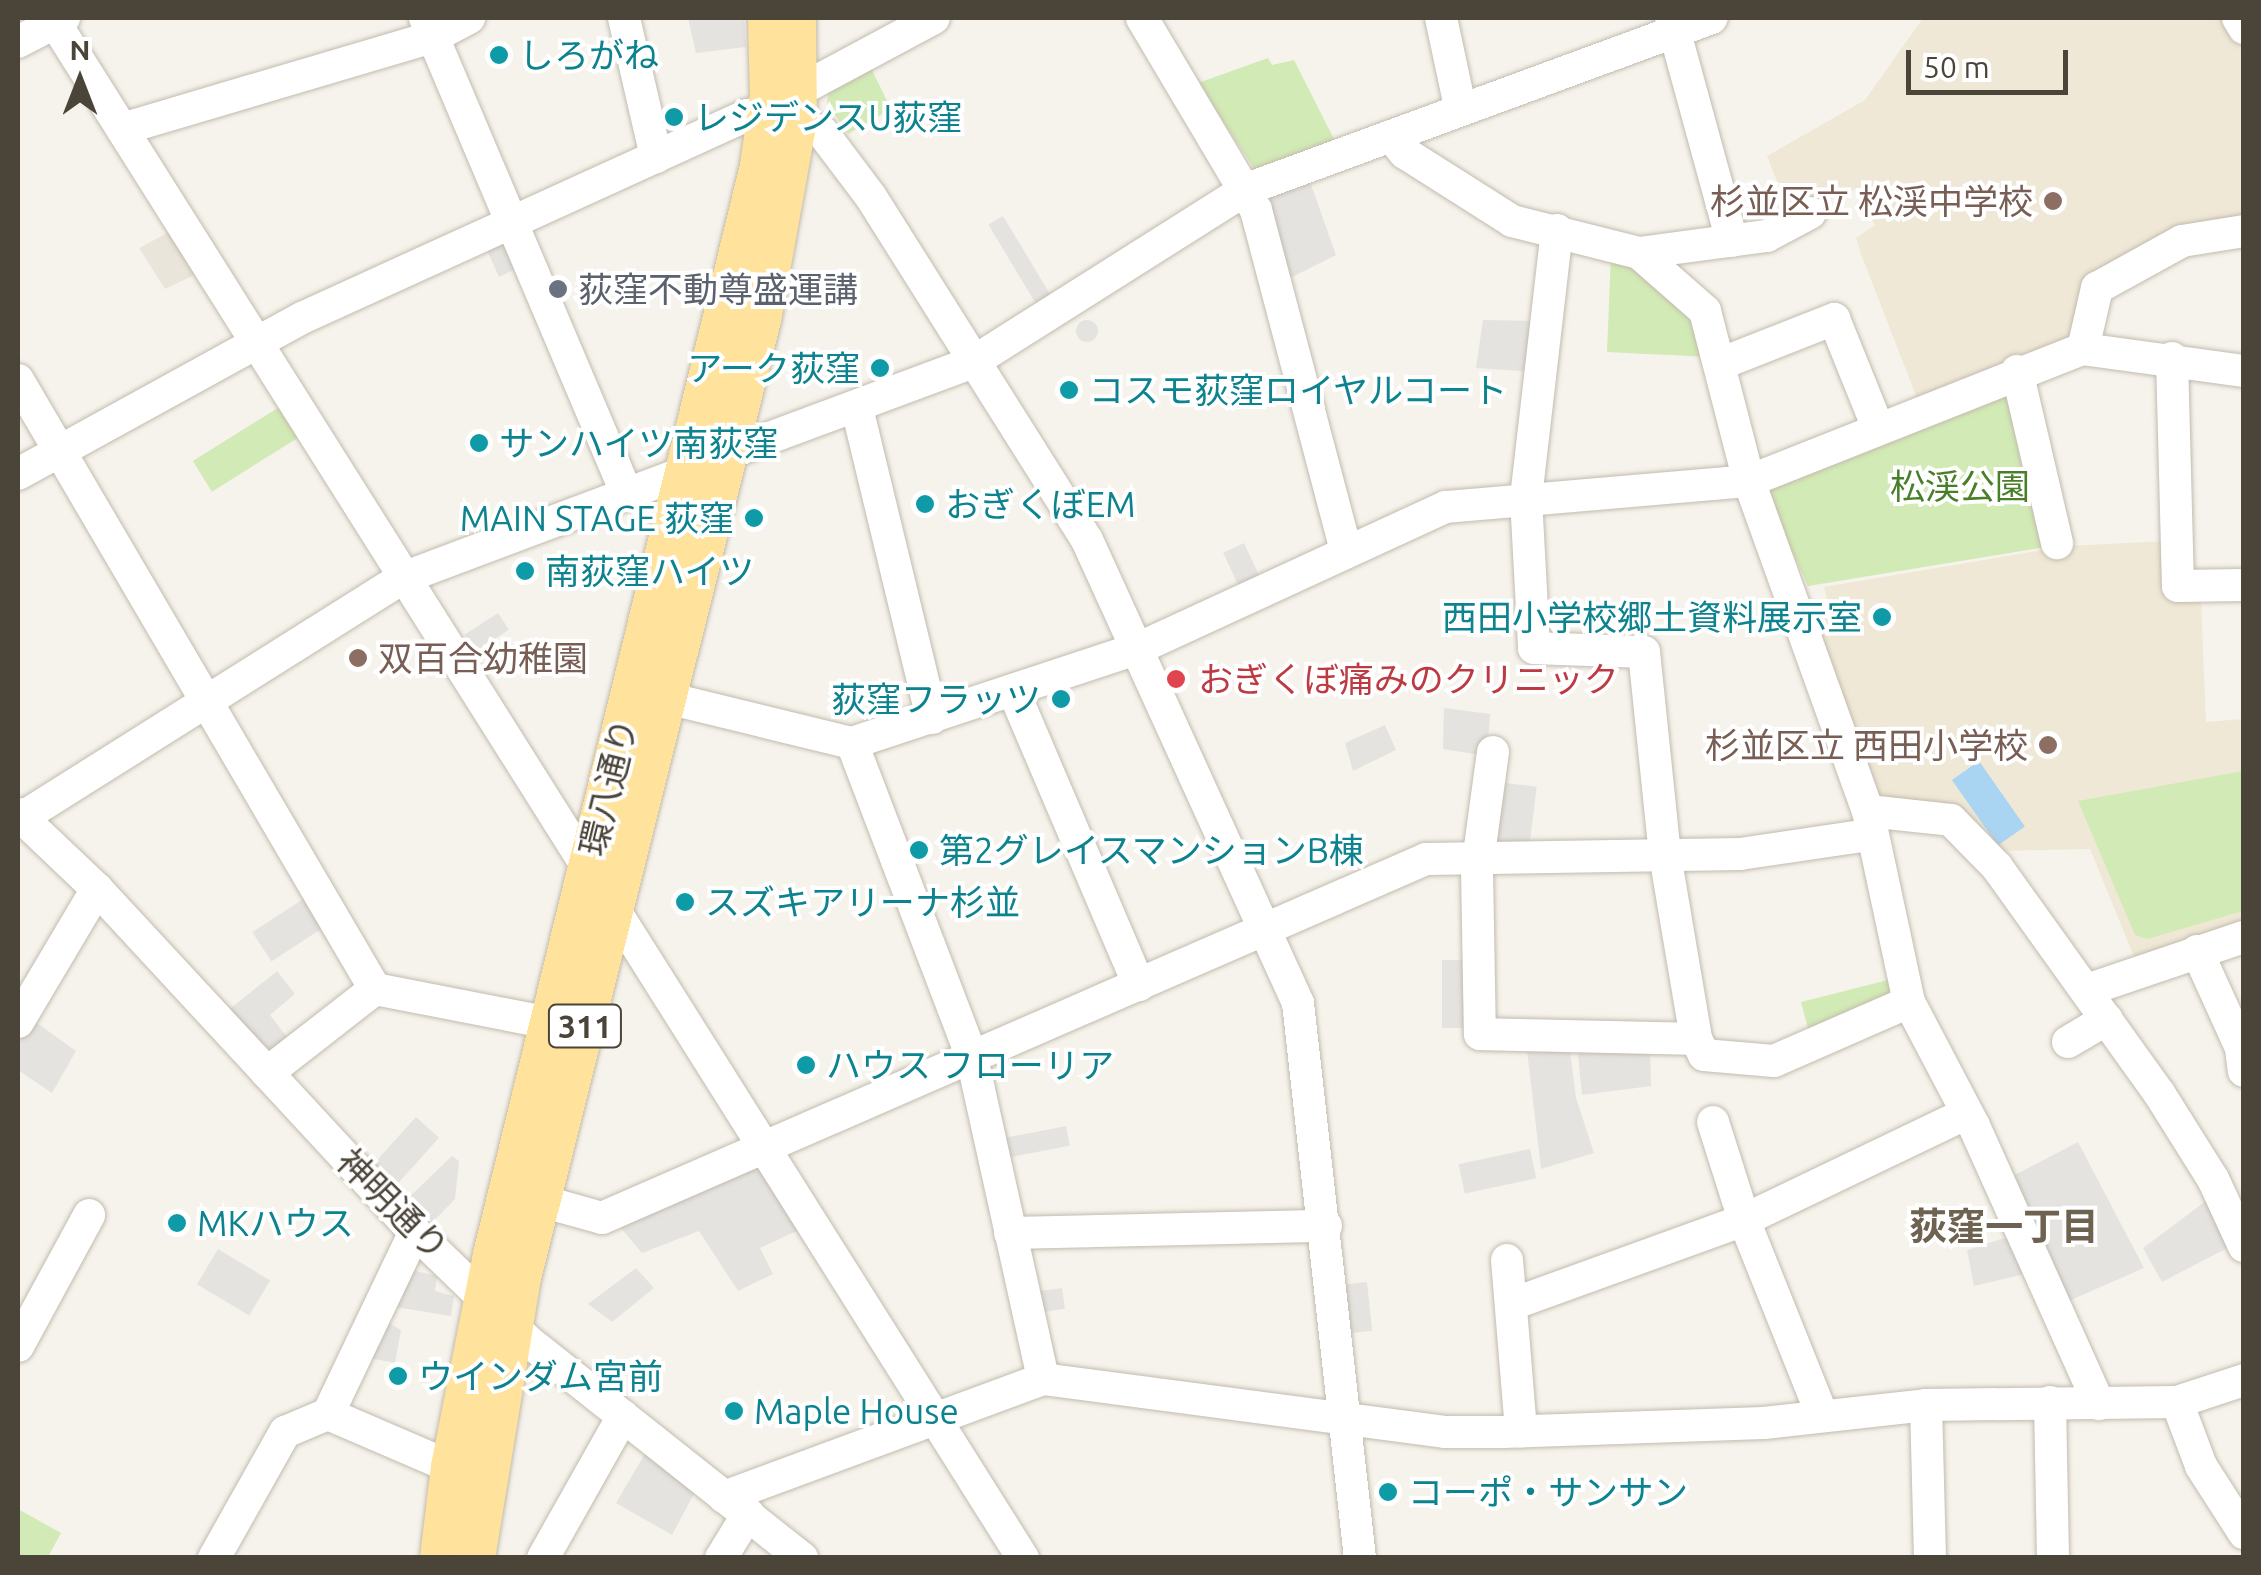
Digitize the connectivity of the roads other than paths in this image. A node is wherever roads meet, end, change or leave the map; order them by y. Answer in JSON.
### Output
{"nodes":[{"id":1,"x":469,"y":18,"type":"edge"},
{"id":2,"x":624,"y":18,"type":"edge"},
{"id":3,"x":768,"y":18,"type":"edge"},
{"id":4,"x":796,"y":18,"type":"edge"},
{"id":5,"x":934,"y":18,"type":"edge"},
{"id":6,"x":1142,"y":18,"type":"edge"},
{"id":7,"x":1441,"y":18,"type":"edge"},
{"id":8,"x":1711,"y":18,"type":"edge"},
{"id":9,"x":2238,"y":18,"type":"edge"},
{"id":10,"x":56,"y":19,"type":"edge"},
{"id":11,"x":1673,"y":22,"type":"edge"},
{"id":12,"x":429,"y":27,"type":"edge"},
{"id":13,"x":2244,"y":28,"type":"edge"},
{"id":14,"x":18,"y":42,"type":"edge"},
{"id":15,"x":788,"y":107,"type":"junction"},
{"id":16,"x":1460,"y":107,"type":"junction"},
{"id":17,"x":122,"y":129,"type":"junction"},
{"id":18,"x":1390,"y":136,"type":"junction"},
{"id":19,"x":656,"y":157,"type":"junction"},
{"id":20,"x":1247,"y":190,"type":"junction"},
{"id":21,"x":1810,"y":214,"type":"dead end"},
{"id":22,"x":512,"y":224,"type":"junction"},
{"id":23,"x":1557,"y":230,"type":"junction"},
{"id":24,"x":2244,"y":231,"type":"edge"},
{"id":25,"x":1732,"y":241,"type":"junction"},
{"id":26,"x":1638,"y":253,"type":"junction"},
{"id":27,"x":256,"y":344,"type":"junction"},
{"id":28,"x":2083,"y":349,"type":"junction"},
{"id":29,"x":2172,"y":358,"type":"junction"},
{"id":30,"x":974,"y":362,"type":"junction"},
{"id":31,"x":1720,"y":364,"type":"junction"},
{"id":32,"x":2017,"y":370,"type":"junction"},
{"id":33,"x":2244,"y":371,"type":"edge"},
{"id":34,"x":18,"y":380,"type":"edge"},
{"id":35,"x":858,"y":408,"type":"junction"},
{"id":36,"x":1878,"y":428,"type":"junction"},
{"id":37,"x":60,"y":451,"type":"junction"},
{"id":38,"x":726,"y":454,"type":"junction"},
{"id":39,"x":688,"y":471,"type":"junction"},
{"id":40,"x":18,"y":474,"type":"edge"},
{"id":41,"x":1749,"y":480,"type":"junction"},
{"id":42,"x":626,"y":492,"type":"junction"},
{"id":43,"x":1526,"y":498,"type":"junction"},
{"id":44,"x":2058,"y":543,"type":"dead end"},
{"id":45,"x":1346,"y":551,"type":"junction"},
{"id":46,"x":403,"y":578,"type":"junction"},
{"id":47,"x":2244,"y":585,"type":"edge"},
{"id":48,"x":1139,"y":648,"type":"junction"},
{"id":49,"x":1014,"y":690,"type":"junction"},
{"id":50,"x":664,"y":697,"type":"junction"},
{"id":51,"x":208,"y":702,"type":"junction"},
{"id":52,"x":932,"y":718,"type":"junction"},
{"id":53,"x":852,"y":743,"type":"junction"},
{"id":54,"x":1493,"y":752,"type":"dead end"},
{"id":55,"x":20,"y":816,"type":"edge"},
{"id":56,"x":1868,"y":823,"type":"junction"},
{"id":57,"x":1666,"y":856,"type":"junction"},
{"id":58,"x":1480,"y":860,"type":"junction"},
{"id":59,"x":588,"y":869,"type":"junction"},
{"id":60,"x":96,"y":890,"type":"junction"},
{"id":61,"x":613,"y":913,"type":"junction"},
{"id":62,"x":1269,"y":930,"type":"junction"},
{"id":63,"x":2244,"y":937,"type":"edge"},
{"id":64,"x":2197,"y":952,"type":"junction"},
{"id":65,"x":1139,"y":985,"type":"junction"},
{"id":66,"x":375,"y":989,"type":"junction"},
{"id":67,"x":2087,"y":990,"type":"junction"},
{"id":68,"x":1909,"y":1002,"type":"junction"},
{"id":69,"x":2107,"y":1020,"type":"junction"},
{"id":70,"x":18,"y":1022,"type":"edge"},
{"id":71,"x":550,"y":1023,"type":"junction"},
{"id":72,"x":1696,"y":1039,"type":"junction"},
{"id":73,"x":2068,"y":1042,"type":"dead end"},
{"id":74,"x":972,"y":1058,"type":"junction"},
{"id":75,"x":2244,"y":1071,"type":"edge"},
{"id":76,"x":267,"y":1073,"type":"junction"},
{"id":77,"x":1967,"y":1113,"type":"junction"},
{"id":78,"x":1713,"y":1122,"type":"dead end"},
{"id":79,"x":763,"y":1149,"type":"junction"},
{"id":80,"x":541,"y":1201,"type":"junction"},
{"id":81,"x":89,"y":1214,"type":"dead end"},
{"id":82,"x":1744,"y":1220,"type":"junction"},
{"id":83,"x":1326,"y":1226,"type":"junction"},
{"id":84,"x":415,"y":1232,"type":"junction"},
{"id":85,"x":1010,"y":1233,"type":"junction"},
{"id":86,"x":2244,"y":1246,"type":"edge"},
{"id":87,"x":1508,"y":1260,"type":"dead end"},
{"id":88,"x":1515,"y":1303,"type":"junction"},
{"id":89,"x":498,"y":1310,"type":"junction"},
{"id":90,"x":18,"y":1346,"type":"edge"},
{"id":91,"x":1043,"y":1378,"type":"junction"},
{"id":92,"x":2244,"y":1380,"type":"edge"},
{"id":93,"x":2050,"y":1402,"type":"junction"},
{"id":94,"x":2177,"y":1402,"type":"junction"},
{"id":95,"x":2099,"y":1404,"type":"junction"},
{"id":96,"x":1926,"y":1406,"type":"junction"},
{"id":97,"x":1821,"y":1413,"type":"junction"},
{"id":98,"x":328,"y":1414,"type":"junction"},
{"id":99,"x":624,"y":1416,"type":"junction"},
{"id":100,"x":938,"y":1418,"type":"junction"},
{"id":101,"x":1346,"y":1420,"type":"junction"},
{"id":102,"x":1521,"y":1431,"type":"junction"},
{"id":103,"x":451,"y":1467,"type":"junction"},
{"id":104,"x":736,"y":1506,"type":"junction"},
{"id":105,"x":2244,"y":1533,"type":"edge"},
{"id":106,"x":214,"y":1558,"type":"edge"},
{"id":107,"x":440,"y":1558,"type":"edge"},
{"id":108,"x":475,"y":1558,"type":"edge"},
{"id":109,"x":543,"y":1558,"type":"edge"},
{"id":110,"x":721,"y":1558,"type":"edge"},
{"id":111,"x":802,"y":1558,"type":"edge"},
{"id":112,"x":1024,"y":1558,"type":"edge"},
{"id":113,"x":1360,"y":1558,"type":"edge"},
{"id":114,"x":1930,"y":1558,"type":"edge"},
{"id":115,"x":2053,"y":1558,"type":"edge"}],
"edges":[{"from":1,"to":12,"type":"street"},
{"from":2,"to":19,"type":"street"},
{"from":3,"to":15,"type":"main road","name":"環八通り","number":"311"},
{"from":4,"to":15,"type":"main road","name":"環八通り","number":"311"},
{"from":5,"to":15,"type":"street"},
{"from":6,"to":20,"type":"street"},
{"from":7,"to":16,"type":"street"},
{"from":8,"to":11,"type":"street"},
{"from":9,"to":13,"type":"street"},
{"from":10,"to":14,"type":"street"},
{"from":10,"to":17,"type":"street"},
{"from":11,"to":16,"type":"street"},
{"from":11,"to":25,"type":"street"},
{"from":12,"to":17,"type":"street"},
{"from":12,"to":22,"type":"street"},
{"from":15,"to":19,"type":"street"},
{"from":15,"to":30,"type":"street"},
{"from":15,"to":38,"type":"main road","name":"環八通り","number":"311"},
{"from":15,"to":39,"type":"main road","name":"環八通り","number":"311"},
{"from":16,"to":18,"type":"street"},
{"from":17,"to":27,"type":"street"},
{"from":18,"to":20,"type":"street"},
{"from":18,"to":23,"type":"street"},
{"from":19,"to":22,"type":"street"},
{"from":20,"to":30,"type":"street"},
{"from":20,"to":45,"type":"street"},
{"from":21,"to":25,"type":"street"},
{"from":22,"to":27,"type":"street"},
{"from":22,"to":42,"type":"street"},
{"from":23,"to":26,"type":"street"},
{"from":23,"to":43,"type":"street"},
{"from":24,"to":28,"type":"street"},
{"from":25,"to":26,"type":"street"},
{"from":26,"to":31,"type":"street"},
{"from":27,"to":37,"type":"street"},
{"from":27,"to":46,"type":"street"},
{"from":28,"to":29,"type":"street"},
{"from":28,"to":32,"type":"street"},
{"from":29,"to":33,"type":"street"},
{"from":29,"to":47,"type":"street"},
{"from":30,"to":35,"type":"street"},
{"from":30,"to":48,"type":"street"},
{"from":31,"to":36,"type":"street"},
{"from":31,"to":41,"type":"street"},
{"from":32,"to":36,"type":"street"},
{"from":32,"to":44,"type":"street"},
{"from":34,"to":37,"type":"street"},
{"from":35,"to":38,"type":"street"},
{"from":35,"to":52,"type":"street"},
{"from":36,"to":41,"type":"street"},
{"from":37,"to":40,"type":"street"},
{"from":37,"to":51,"type":"street"},
{"from":38,"to":50,"type":"main road","name":"環八通り","number":"311"},
{"from":39,"to":42,"type":"street"},
{"from":39,"to":59,"type":"main road","name":"環八通り","number":"311"},
{"from":41,"to":43,"type":"street"},
{"from":41,"to":56,"type":"street"},
{"from":42,"to":46,"type":"street"},
{"from":43,"to":45,"type":"street"},
{"from":43,"to":57,"type":"street"},
{"from":45,"to":48,"type":"street"},
{"from":46,"to":51,"type":"street"},
{"from":46,"to":59,"type":"street"},
{"from":48,"to":49,"type":"street"},
{"from":48,"to":62,"type":"street"},
{"from":49,"to":52,"type":"street"},
{"from":49,"to":65,"type":"street"},
{"from":50,"to":53,"type":"street"},
{"from":50,"to":61,"type":"main road","name":"環八通り","number":"311"},
{"from":51,"to":55,"type":"street"},
{"from":51,"to":66,"type":"street"},
{"from":52,"to":53,"type":"street"},
{"from":53,"to":74,"type":"street"},
{"from":54,"to":58,"type":"street"},
{"from":55,"to":60,"type":"street","name":"神明通り"},
{"from":56,"to":57,"type":"street"},
{"from":56,"to":67,"type":"street"},
{"from":56,"to":68,"type":"street"},
{"from":57,"to":58,"type":"street"},
{"from":57,"to":72,"type":"street"},
{"from":58,"to":62,"type":"street"},
{"from":58,"to":72,"type":"street"},
{"from":59,"to":61,"type":"street"},
{"from":59,"to":71,"type":"main road","name":"環八通り","number":"311"},
{"from":60,"to":70,"type":"street"},
{"from":60,"to":76,"type":"street","name":"神明通り"},
{"from":61,"to":79,"type":"street"},
{"from":61,"to":80,"type":"main road","name":"環八通り","number":"311"},
{"from":62,"to":65,"type":"street"},
{"from":62,"to":83,"type":"street"},
{"from":63,"to":64,"type":"street"},
{"from":64,"to":67,"type":"street"},
{"from":64,"to":75,"type":"street"},
{"from":65,"to":74,"type":"street"},
{"from":66,"to":71,"type":"street"},
{"from":66,"to":76,"type":"street"},
{"from":67,"to":69,"type":"street"},
{"from":68,"to":72,"type":"street"},
{"from":68,"to":77,"type":"street"},
{"from":69,"to":73,"type":"street"},
{"from":69,"to":86,"type":"street"},
{"from":71,"to":89,"type":"main road","name":"環八通り","number":"311"},
{"from":74,"to":79,"type":"street"},
{"from":74,"to":85,"type":"street"},
{"from":76,"to":84,"type":"street","name":"神明通り"},
{"from":77,"to":82,"type":"street"},
{"from":77,"to":95,"type":"street"},
{"from":78,"to":82,"type":"street"},
{"from":79,"to":80,"type":"street"},
{"from":79,"to":100,"type":"street"},
{"from":80,"to":89,"type":"main road","name":"環八通り","number":"311"},
{"from":81,"to":90,"type":"street"},
{"from":82,"to":88,"type":"street"},
{"from":82,"to":97,"type":"street"},
{"from":83,"to":85,"type":"street"},
{"from":83,"to":101,"type":"street"},
{"from":84,"to":89,"type":"street","name":"神明通り"},
{"from":84,"to":98,"type":"street"},
{"from":85,"to":91,"type":"street"},
{"from":87,"to":88,"type":"street"},
{"from":88,"to":102,"type":"street"},
{"from":89,"to":99,"type":"street","name":"神明通り"},
{"from":89,"to":103,"type":"main road","name":"環八通り","number":"311"},
{"from":89,"to":108,"type":"main road","name":"環八通り","number":"311"},
{"from":91,"to":100,"type":"street"},
{"from":91,"to":101,"type":"street"},
{"from":92,"to":94,"type":"street"},
{"from":93,"to":95,"type":"street"},
{"from":93,"to":96,"type":"street"},
{"from":93,"to":115,"type":"street"},
{"from":94,"to":95,"type":"street"},
{"from":94,"to":105,"type":"street"},
{"from":96,"to":97,"type":"street"},
{"from":96,"to":114,"type":"street"},
{"from":97,"to":102,"type":"street"},
{"from":98,"to":103,"type":"street"},
{"from":98,"to":106,"type":"street"},
{"from":99,"to":104,"type":"street","name":"神明通り"},
{"from":99,"to":109,"type":"street"},
{"from":100,"to":104,"type":"street"},
{"from":100,"to":112,"type":"street"},
{"from":101,"to":102,"type":"street"},
{"from":101,"to":113,"type":"street"},
{"from":103,"to":107,"type":"main road","name":"環八通り","number":"311"},
{"from":104,"to":110,"type":"street"},
{"from":104,"to":111,"type":"street","name":"神明通り"}]}
